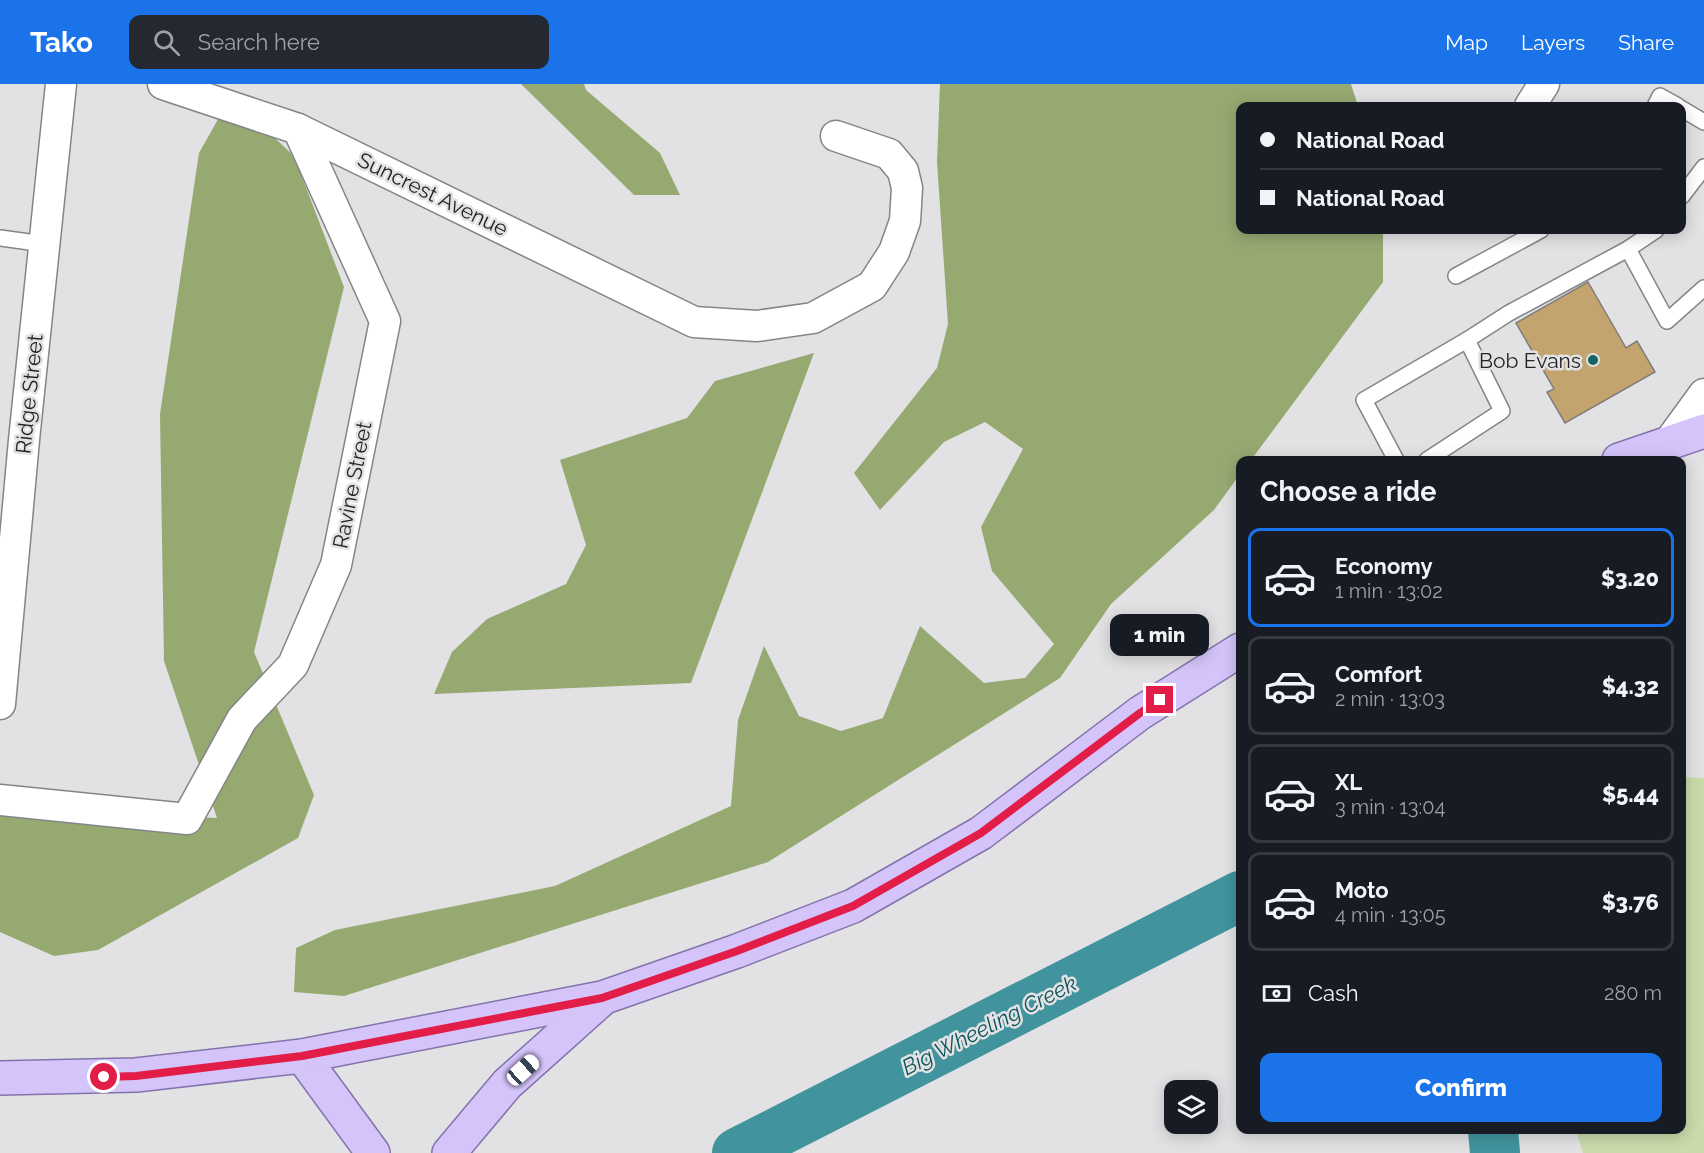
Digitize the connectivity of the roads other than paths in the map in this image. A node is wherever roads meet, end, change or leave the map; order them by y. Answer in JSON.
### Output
{"nodes":[{"id":1,"x":61,"y":84,"type":"edge"},
{"id":2,"x":163,"y":84,"type":"edge"},
{"id":3,"x":1544,"y":84,"type":"edge"},
{"id":4,"x":1533,"y":102,"type":"edge"},
{"id":5,"x":1656,"y":102,"type":"edge"},
{"id":6,"x":1670,"y":102,"type":"edge"},
{"id":7,"x":1686,"y":112,"type":"edge"},
{"id":8,"x":1704,"y":122,"type":"edge"},
{"id":9,"x":298,"y":129,"type":"junction"},
{"id":10,"x":836,"y":136,"type":"dead end"},
{"id":11,"x":1704,"y":167,"type":"edge"},
{"id":12,"x":1686,"y":191,"type":"edge"},
{"id":13,"x":1534,"y":234,"type":"edge"},
{"id":14,"x":1650,"y":234,"type":"edge"},
{"id":15,"x":0,"y":238,"type":"edge"},
{"id":16,"x":45,"y":244,"type":"junction"},
{"id":17,"x":1628,"y":249,"type":"junction"},
{"id":18,"x":1456,"y":276,"type":"dead end"},
{"id":19,"x":1704,"y":288,"type":"edge"},
{"id":20,"x":1467,"y":340,"type":"junction"},
{"id":21,"x":1704,"y":394,"type":"edge"},
{"id":22,"x":1704,"y":431,"type":"edge"},
{"id":23,"x":12,"y":439,"type":"edge"},
{"id":24,"x":1669,"y":442,"type":"junction"},
{"id":25,"x":1394,"y":456,"type":"edge"},
{"id":26,"x":1433,"y":456,"type":"edge"},
{"id":27,"x":1630,"y":456,"type":"edge"},
{"id":28,"x":1236,"y":653,"type":"edge"},
{"id":29,"x":0,"y":704,"type":"edge"},
{"id":30,"x":0,"y":800,"type":"edge"},
{"id":31,"x":602,"y":998,"type":"junction"},
{"id":32,"x":302,"y":1056,"type":"junction"},
{"id":33,"x":0,"y":1078,"type":"edge"},
{"id":34,"x":373,"y":1153,"type":"edge"},
{"id":35,"x":449,"y":1153,"type":"edge"}],
"edges":[{"from":1,"to":16,"type":"street","name":"Ridge Street"},
{"from":2,"to":9,"type":"street","name":"Suncrest Avenue"},
{"from":3,"to":4,"type":"street"},
{"from":5,"to":6,"type":"lane"},
{"from":7,"to":8,"type":"lane"},
{"from":9,"to":10,"type":"street","name":"Suncrest Avenue"},
{"from":9,"to":30,"type":"street","name":"Ravine Street"},
{"from":11,"to":12,"type":"lane"},
{"from":13,"to":18,"type":"lane"},
{"from":14,"to":17,"type":"lane"},
{"from":15,"to":16,"type":"lane"},
{"from":16,"to":23,"type":"street","name":"Ridge Street"},
{"from":17,"to":19,"type":"lane"},
{"from":17,"to":20,"type":"lane"},
{"from":20,"to":25,"type":"lane"},
{"from":20,"to":26,"type":"lane"},
{"from":21,"to":24,"type":"street"},
{"from":22,"to":24,"type":"main road"},
{"from":23,"to":29,"type":"street","name":"Ridge Street"},
{"from":24,"to":27,"type":"main road"},
{"from":28,"to":31,"type":"main road"},
{"from":31,"to":32,"type":"main road"},
{"from":31,"to":35,"type":"main road"},
{"from":32,"to":33,"type":"main road"},
{"from":32,"to":34,"type":"main road"}]}
